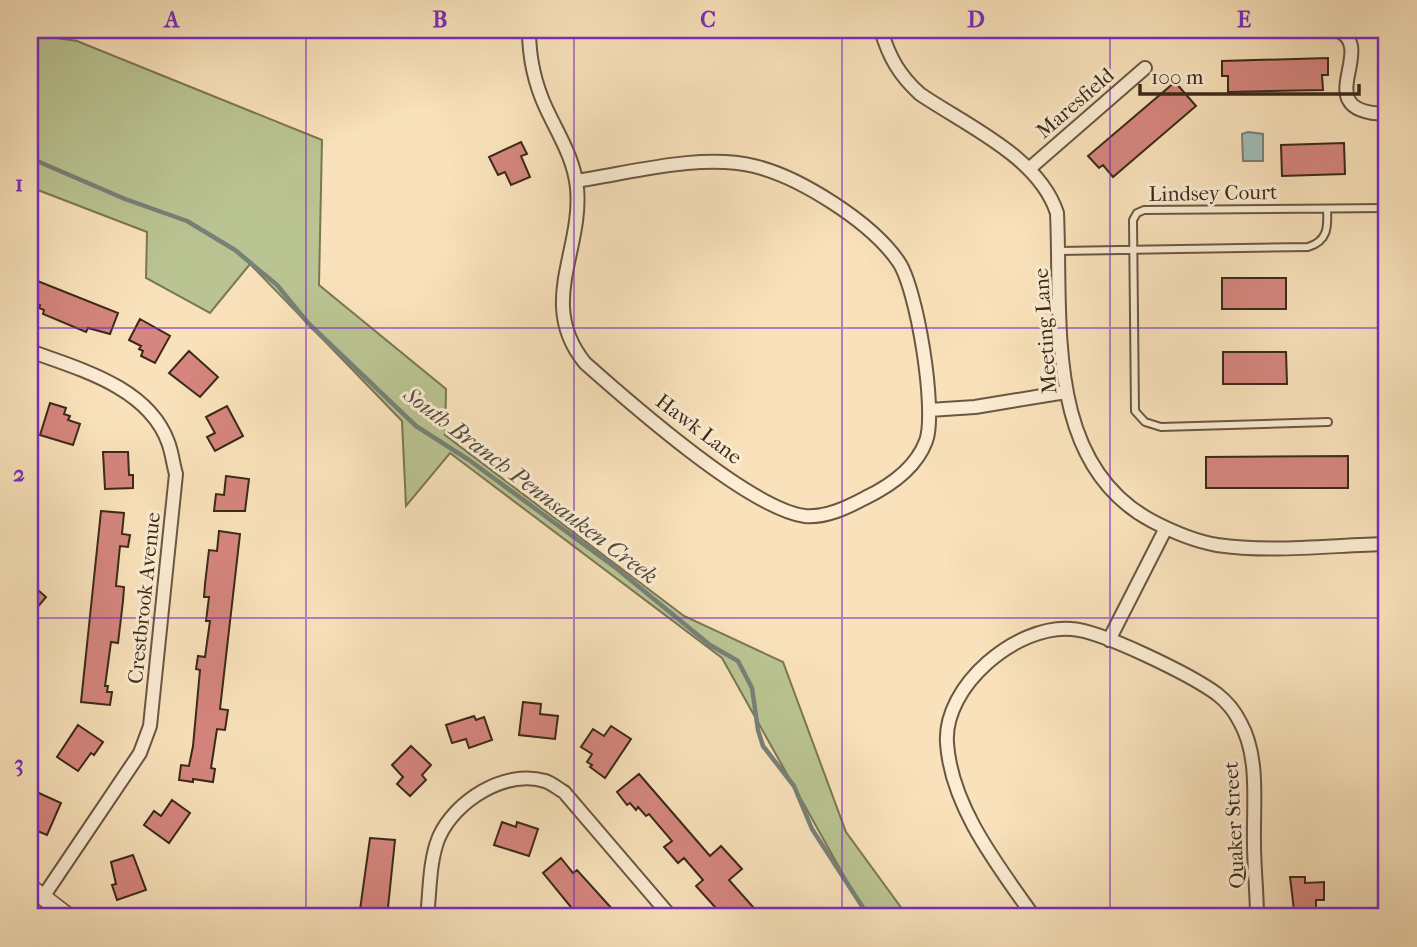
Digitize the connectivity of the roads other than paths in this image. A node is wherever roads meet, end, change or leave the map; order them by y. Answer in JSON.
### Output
{"nodes":[{"id":1,"x":529,"y":30,"type":"edge"},
{"id":2,"x":881,"y":30,"type":"edge"},
{"id":3,"x":1178,"y":30,"type":"edge"},
{"id":4,"x":1271,"y":30,"type":"edge"},
{"id":5,"x":1337,"y":30,"type":"edge"},
{"id":6,"x":1145,"y":68,"type":"dead end"},
{"id":7,"x":1387,"y":114,"type":"edge"},
{"id":8,"x":1030,"y":168,"type":"junction"},
{"id":9,"x":576,"y":181,"type":"junction"},
{"id":10,"x":1387,"y":208,"type":"edge"},
{"id":11,"x":1327,"y":209,"type":"junction"},
{"id":12,"x":1133,"y":249,"type":"junction"},
{"id":13,"x":1059,"y":251,"type":"junction"},
{"id":14,"x":30,"y":351,"type":"edge"},
{"id":15,"x":1066,"y":392,"type":"junction"},
{"id":16,"x":929,"y":410,"type":"junction"},
{"id":17,"x":1328,"y":422,"type":"dead end"},
{"id":18,"x":1166,"y":528,"type":"junction"},
{"id":19,"x":1387,"y":544,"type":"edge"},
{"id":20,"x":1109,"y":640,"type":"junction"},
{"id":21,"x":30,"y":887,"type":"edge"},
{"id":22,"x":43,"y":897,"type":"junction"},
{"id":23,"x":69,"y":917,"type":"edge"},
{"id":24,"x":427,"y":917,"type":"edge"},
{"id":25,"x":671,"y":917,"type":"edge"},
{"id":26,"x":1034,"y":917,"type":"edge"},
{"id":27,"x":1257,"y":917,"type":"edge"}],
"edges":[{"from":1,"to":9,"type":"street","name":"Hawk Lane"},
{"from":2,"to":8,"type":"street","name":"Meeting Lane"},
{"from":3,"to":4,"type":"street"},
{"from":5,"to":7,"type":"street"},
{"from":6,"to":8,"type":"street","name":"Maresfield"},
{"from":8,"to":13,"type":"street","name":"Meeting Lane"},
{"from":9,"to":16,"type":"street","name":"Hawk Lane"},
{"from":9,"to":16,"type":"street","name":"Hawk Lane"},
{"from":10,"to":11,"type":"lane","name":"Lindsey Court"},
{"from":11,"to":12,"type":"lane"},
{"from":11,"to":12,"type":"lane","name":"Lindsey Court"},
{"from":12,"to":13,"type":"lane"},
{"from":12,"to":17,"type":"lane","name":"Lindsey Court"},
{"from":13,"to":15,"type":"street","name":"Meeting Lane"},
{"from":14,"to":22,"type":"street","name":"Crestbrook Avenue"},
{"from":15,"to":16,"type":"street"},
{"from":15,"to":18,"type":"street","name":"Meeting Lane"},
{"from":18,"to":19,"type":"street","name":"Meeting Lane"},
{"from":18,"to":20,"type":"street"},
{"from":20,"to":26,"type":"street","name":"Quaker Street"},
{"from":20,"to":27,"type":"street","name":"Quaker Street"},
{"from":21,"to":22,"type":"street"},
{"from":22,"to":23,"type":"street"},
{"from":24,"to":25,"type":"street"}]}
